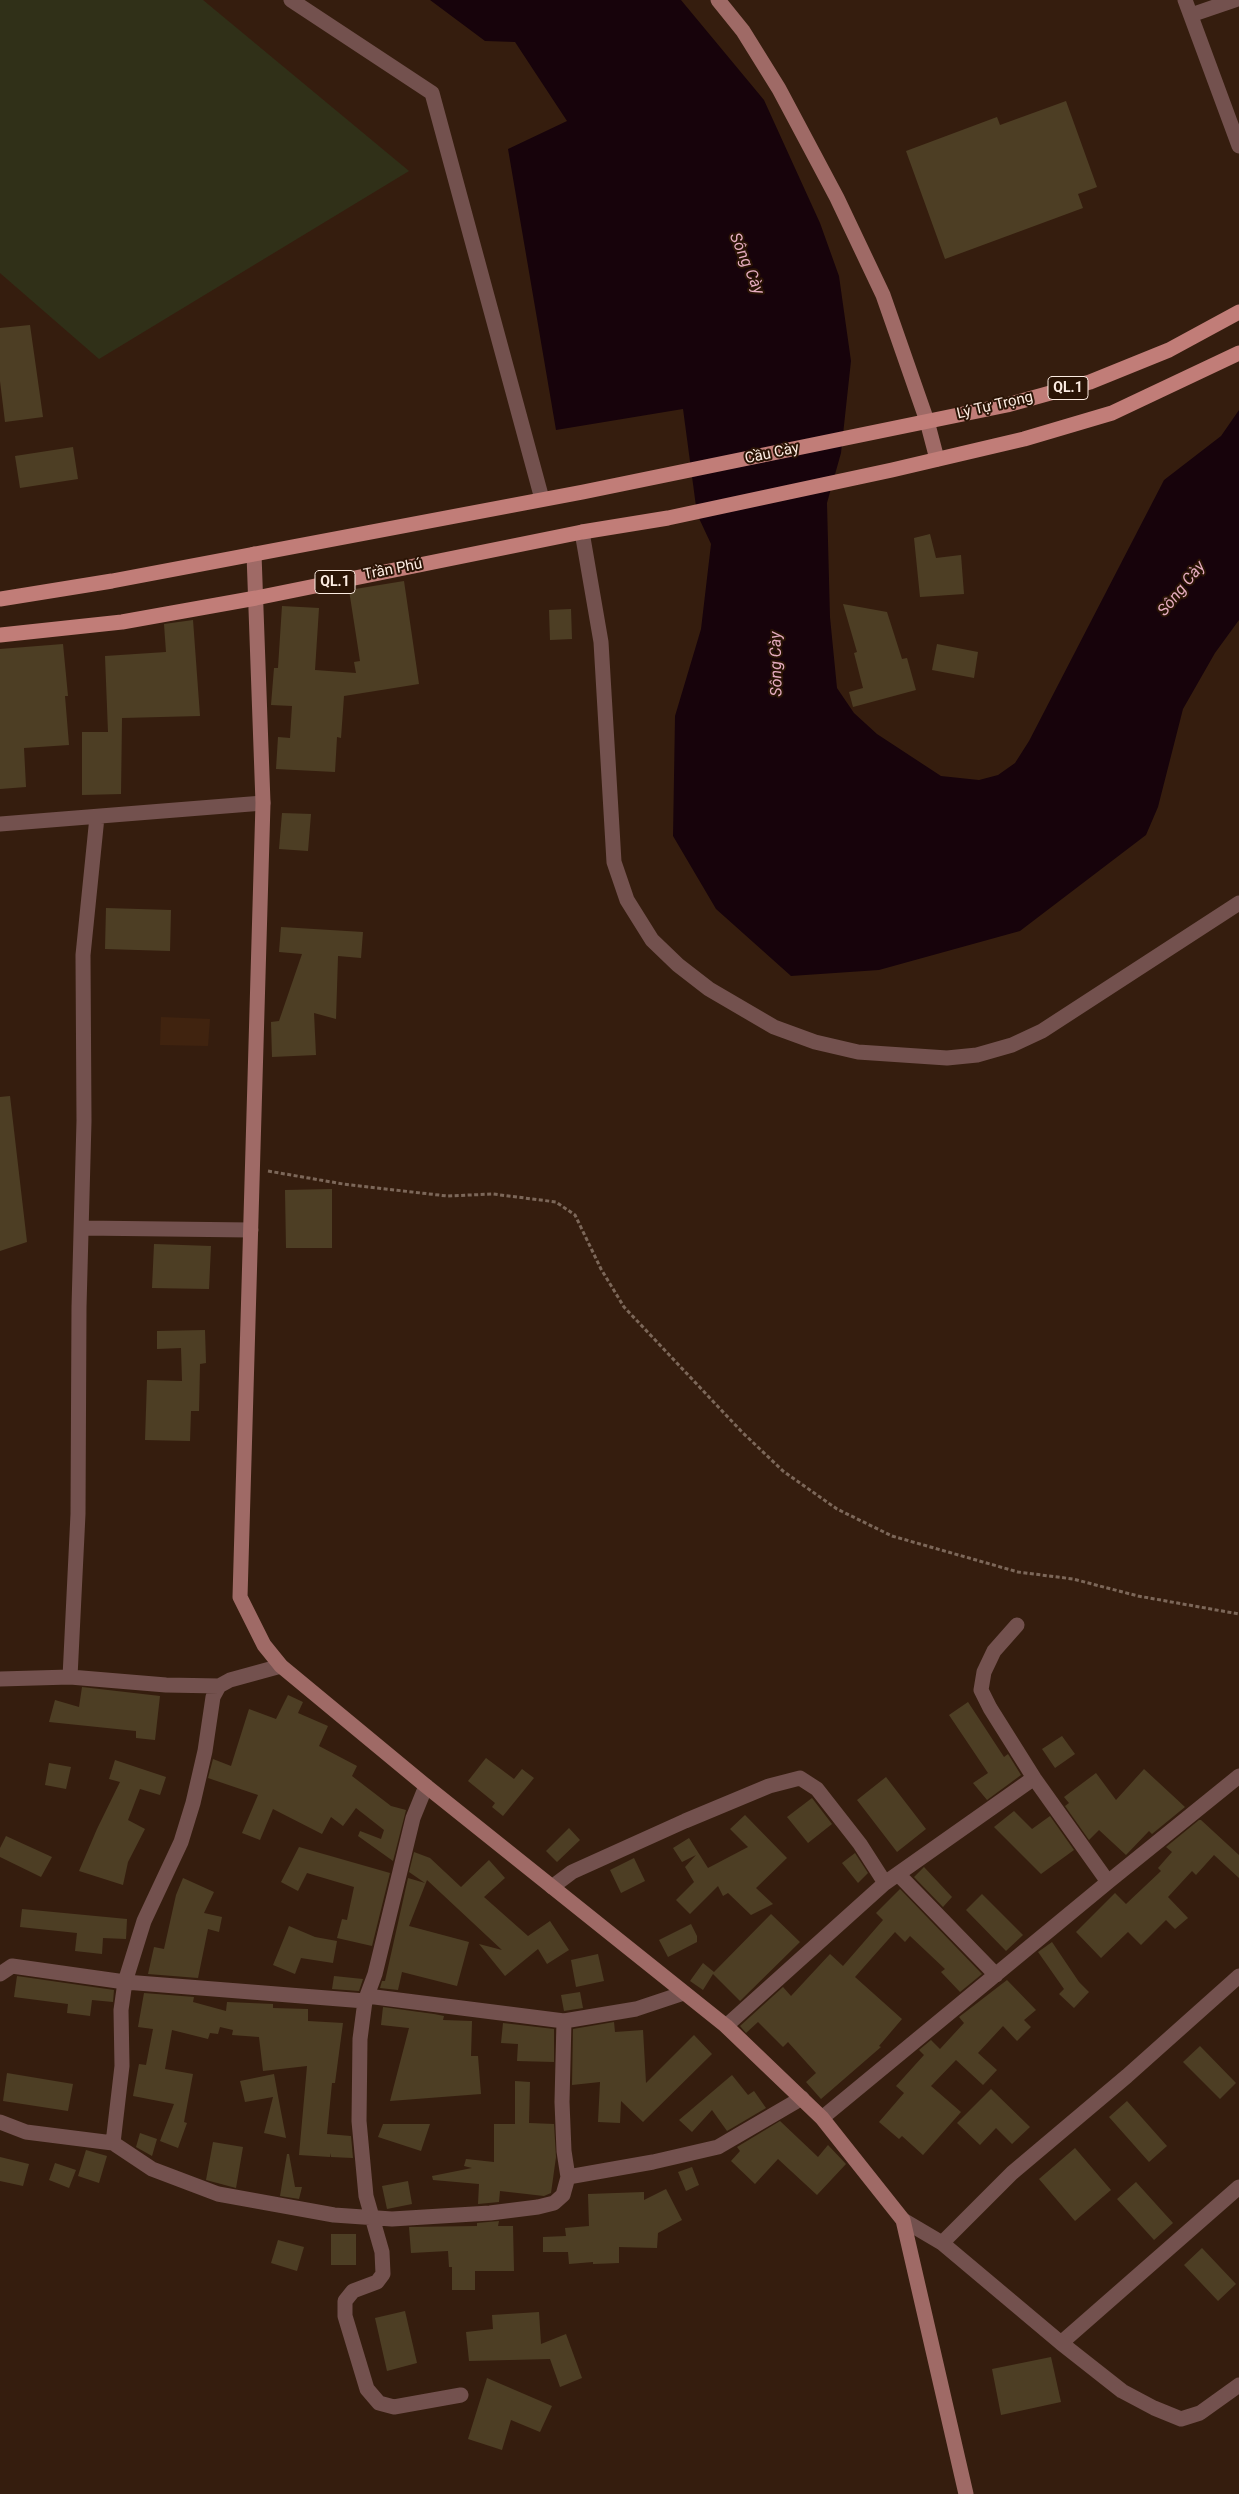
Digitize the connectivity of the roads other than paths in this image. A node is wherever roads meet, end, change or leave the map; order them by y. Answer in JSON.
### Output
{"nodes":[{"id":1,"x":291,"y":0,"type":"edge"},
{"id":2,"x":718,"y":0,"type":"edge"},
{"id":3,"x":1185,"y":0,"type":"edge"},
{"id":4,"x":1235,"y":0,"type":"edge"},
{"id":5,"x":1191,"y":15,"type":"junction"},
{"id":6,"x":1239,"y":146,"type":"edge"},
{"id":7,"x":1239,"y":312,"type":"edge"},
{"id":8,"x":1239,"y":353,"type":"edge"},
{"id":9,"x":927,"y":421,"type":"junction"},
{"id":10,"x":885,"y":430,"type":"joint"},
{"id":11,"x":937,"y":459,"type":"junction"},
{"id":12,"x":542,"y":499,"type":"junction"},
{"id":13,"x":582,"y":532,"type":"junction"},
{"id":14,"x":254,"y":554,"type":"junction"},
{"id":15,"x":256,"y":598,"type":"junction"},
{"id":16,"x":0,"y":599,"type":"edge"},
{"id":17,"x":0,"y":634,"type":"edge"},
{"id":18,"x":263,"y":803,"type":"junction"},
{"id":19,"x":97,"y":817,"type":"junction"},
{"id":20,"x":0,"y":824,"type":"edge"},
{"id":21,"x":1239,"y":903,"type":"edge"},
{"id":22,"x":82,"y":1228,"type":"junction"},
{"id":23,"x":251,"y":1230,"type":"junction"},
{"id":24,"x":1018,"y":1625,"type":"dead end"},
{"id":25,"x":281,"y":1666,"type":"junction"},
{"id":26,"x":70,"y":1676,"type":"junction"},
{"id":27,"x":0,"y":1678,"type":"edge"},
{"id":28,"x":219,"y":1686,"type":"junction"},
{"id":29,"x":1239,"y":1776,"type":"edge"},
{"id":30,"x":1034,"y":1778,"type":"junction"},
{"id":31,"x":426,"y":1786,"type":"junction"},
{"id":32,"x":898,"y":1874,"type":"junction"},
{"id":33,"x":1108,"y":1882,"type":"junction"},
{"id":34,"x":885,"y":1883,"type":"junction"},
{"id":35,"x":552,"y":1887,"type":"junction"},
{"id":36,"x":0,"y":1974,"type":"edge"},
{"id":37,"x":996,"y":1975,"type":"junction"},
{"id":38,"x":1239,"y":1976,"type":"edge"},
{"id":39,"x":125,"y":1982,"type":"junction"},
{"id":40,"x":684,"y":1993,"type":"junction"},
{"id":41,"x":366,"y":1998,"type":"junction"},
{"id":42,"x":564,"y":2021,"type":"junction"},
{"id":43,"x":726,"y":2026,"type":"junction"},
{"id":44,"x":802,"y":2098,"type":"junction"},
{"id":45,"x":822,"y":2118,"type":"junction"},
{"id":46,"x":0,"y":2122,"type":"edge"},
{"id":47,"x":113,"y":2143,"type":"junction"},
{"id":48,"x":568,"y":2177,"type":"junction"},
{"id":49,"x":1239,"y":2187,"type":"edge"},
{"id":50,"x":372,"y":2219,"type":"junction"},
{"id":51,"x":903,"y":2220,"type":"junction"},
{"id":52,"x":942,"y":2243,"type":"junction"},
{"id":53,"x":1061,"y":2343,"type":"junction"},
{"id":54,"x":1239,"y":2385,"type":"edge"},
{"id":55,"x":460,"y":2395,"type":"dead end"},
{"id":56,"x":966,"y":2494,"type":"edge"}],
"edges":[{"from":1,"to":12,"type":"street"},
{"from":2,"to":9,"type":"street"},
{"from":3,"to":5,"type":"street"},
{"from":4,"to":5,"type":"street"},
{"from":5,"to":6,"type":"street"},
{"from":7,"to":9,"type":"main road","name":"Lý Tự Trọng","number":"QL.1"},
{"from":8,"to":11,"type":"main road","number":"QL.1"},
{"from":9,"to":10,"type":"main road","name":"Lý Tự Trọng","number":"QL.1"},
{"from":9,"to":11,"type":"street"},
{"from":10,"to":12,"type":"main road","name":"Cầu Cày","number":"QL.1"},
{"from":11,"to":13,"type":"main road","name":"Trần Phú","number":"QL.1"},
{"from":12,"to":14,"type":"main road","number":"QL.1"},
{"from":13,"to":15,"type":"main road","name":"Trần Phú","number":"QL.1"},
{"from":13,"to":21,"type":"street"},
{"from":14,"to":15,"type":"street"},
{"from":14,"to":16,"type":"main road","number":"QL.1"},
{"from":15,"to":17,"type":"main road","name":"Trần Phú","number":"QL.1"},
{"from":15,"to":18,"type":"street"},
{"from":18,"to":19,"type":"street"},
{"from":18,"to":23,"type":"street"},
{"from":19,"to":20,"type":"street"},
{"from":19,"to":22,"type":"street"},
{"from":22,"to":23,"type":"street"},
{"from":22,"to":26,"type":"street"},
{"from":23,"to":25,"type":"street"},
{"from":24,"to":30,"type":"street"},
{"from":25,"to":28,"type":"street"},
{"from":25,"to":31,"type":"street"},
{"from":26,"to":27,"type":"street"},
{"from":26,"to":28,"type":"street"},
{"from":28,"to":39,"type":"street"},
{"from":29,"to":33,"type":"street"},
{"from":30,"to":32,"type":"street"},
{"from":30,"to":33,"type":"street"},
{"from":31,"to":35,"type":"street"},
{"from":31,"to":41,"type":"street"},
{"from":32,"to":34,"type":"street"},
{"from":32,"to":37,"type":"street"},
{"from":33,"to":37,"type":"street"},
{"from":34,"to":35,"type":"street"},
{"from":34,"to":43,"type":"street"},
{"from":35,"to":40,"type":"street"},
{"from":36,"to":39,"type":"street"},
{"from":37,"to":45,"type":"street"},
{"from":38,"to":52,"type":"street"},
{"from":39,"to":41,"type":"street"},
{"from":39,"to":47,"type":"street"},
{"from":40,"to":42,"type":"street"},
{"from":40,"to":43,"type":"street"},
{"from":41,"to":42,"type":"street"},
{"from":41,"to":50,"type":"street"},
{"from":42,"to":48,"type":"street"},
{"from":43,"to":44,"type":"street"},
{"from":44,"to":45,"type":"street"},
{"from":44,"to":48,"type":"street"},
{"from":45,"to":51,"type":"street"},
{"from":46,"to":47,"type":"street"},
{"from":47,"to":50,"type":"street"},
{"from":48,"to":50,"type":"street"},
{"from":49,"to":53,"type":"street"},
{"from":50,"to":55,"type":"street"},
{"from":51,"to":52,"type":"street"},
{"from":51,"to":56,"type":"street"},
{"from":52,"to":53,"type":"street"},
{"from":53,"to":54,"type":"street"}]}
